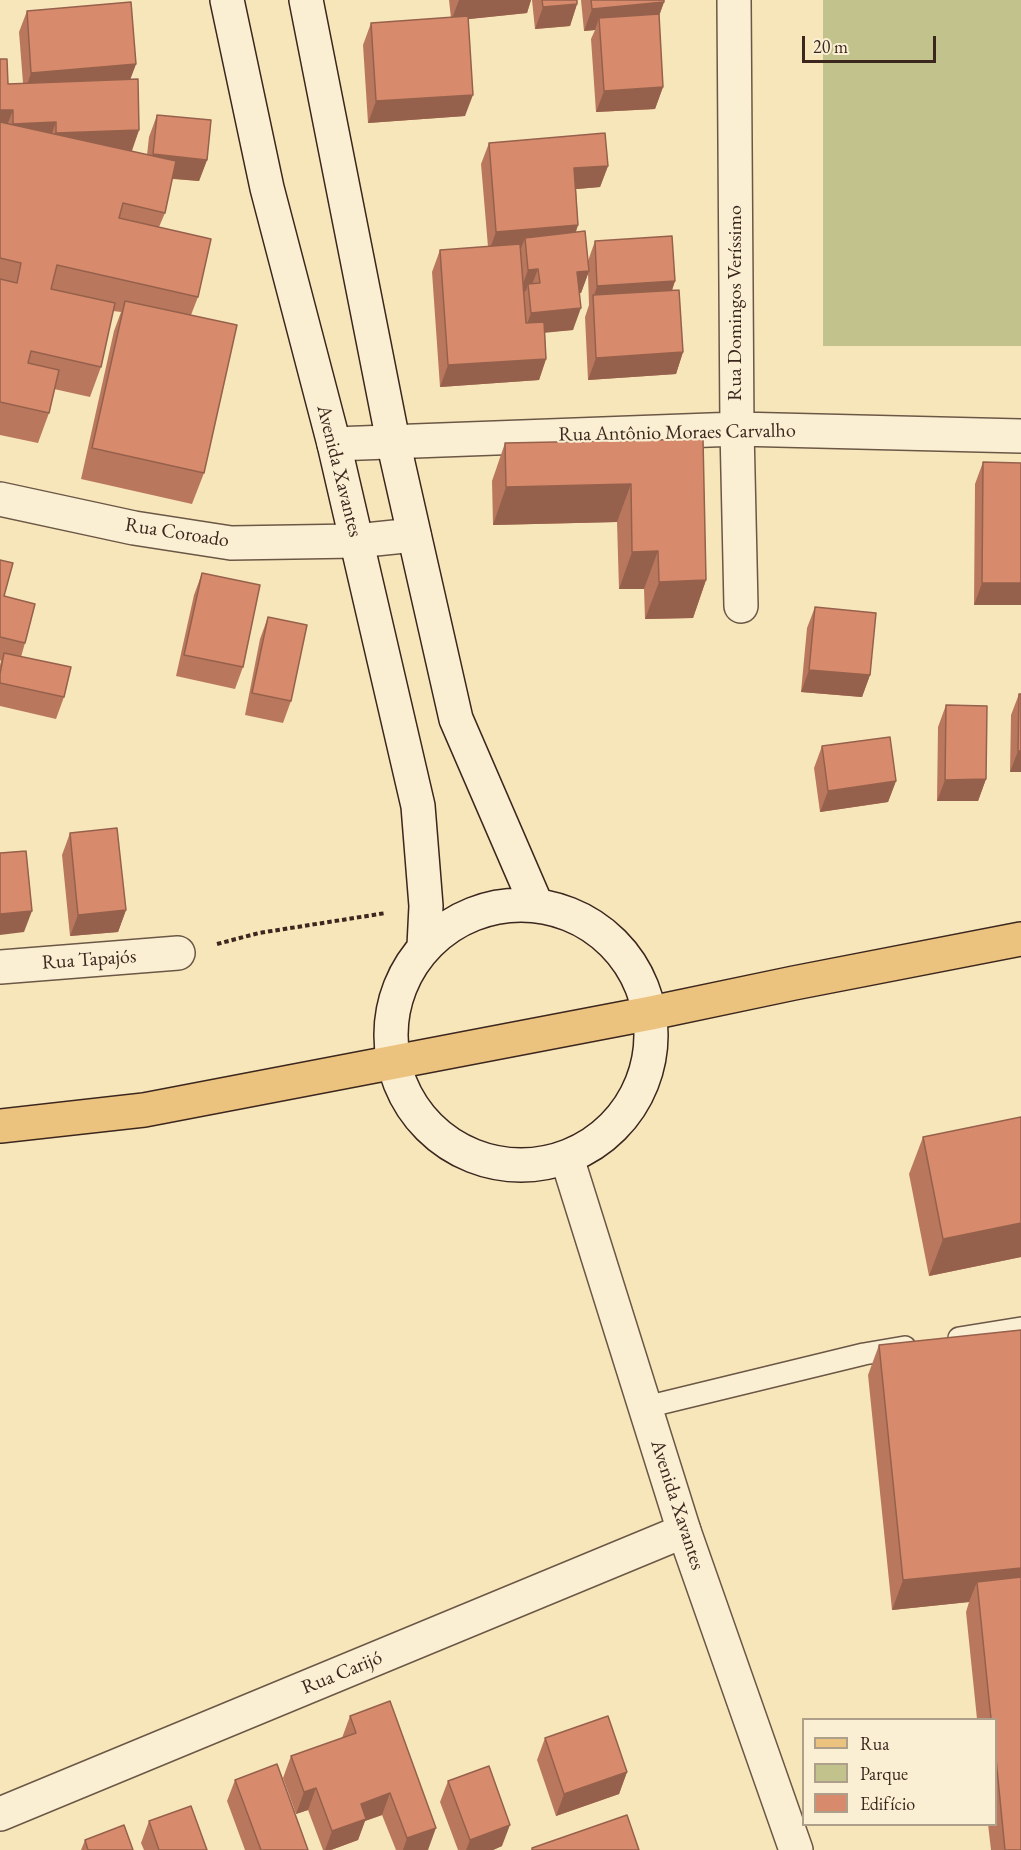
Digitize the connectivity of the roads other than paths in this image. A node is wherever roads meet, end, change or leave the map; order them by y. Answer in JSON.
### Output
{"nodes":[{"id":1,"x":228,"y":0,"type":"edge"},
{"id":2,"x":306,"y":0,"type":"edge"},
{"id":3,"x":734,"y":0,"type":"edge"},
{"id":4,"x":737,"y":429,"type":"junction"},
{"id":5,"x":1021,"y":436,"type":"edge"},
{"id":6,"x":393,"y":441,"type":"junction"},
{"id":7,"x":334,"y":444,"type":"junction"},
{"id":8,"x":0,"y":499,"type":"edge"},
{"id":9,"x":414,"y":535,"type":"junction"},
{"id":10,"x":356,"y":541,"type":"junction"},
{"id":11,"x":741,"y":606,"type":"dead end"},
{"id":12,"x":536,"y":904,"type":"junction"},
{"id":13,"x":1021,"y":939,"type":"edge"},
{"id":14,"x":424,"y":946,"type":"junction"},
{"id":15,"x":178,"y":954,"type":"road end"},
{"id":16,"x":0,"y":966,"type":"edge"},
{"id":17,"x":651,"y":1013,"type":"junction"},
{"id":18,"x":393,"y":1063,"type":"junction"},
{"id":19,"x":0,"y":1126,"type":"edge"},
{"id":20,"x":567,"y":1158,"type":"junction"},
{"id":21,"x":1021,"y":1328,"type":"edge"},
{"id":22,"x":942,"y":1341,"type":"edge"},
{"id":23,"x":920,"y":1345,"type":"edge"},
{"id":24,"x":646,"y":1407,"type":"junction"},
{"id":25,"x":684,"y":1532,"type":"junction"},
{"id":26,"x":0,"y":1814,"type":"edge"},
{"id":27,"x":796,"y":1850,"type":"edge"}],
"edges":[{"from":1,"to":7,"type":"street","name":"Avenida Xavantes"},
{"from":2,"to":6,"type":"street"},
{"from":3,"to":4,"type":"street","name":"Rua Domingos Veríssimo"},
{"from":4,"to":5,"type":"street","name":"Rua Antônio Moraes Carvalho"},
{"from":4,"to":6,"type":"street","name":"Rua Antônio Moraes Carvalho"},
{"from":4,"to":11,"type":"street","name":"Rua Domingos Veríssimo"},
{"from":6,"to":7,"type":"street","name":"Rua Antônio Moraes Carvalho"},
{"from":6,"to":9,"type":"street"},
{"from":7,"to":10,"type":"street","name":"Avenida Xavantes"},
{"from":8,"to":10,"type":"street","name":"Rua Coroado"},
{"from":9,"to":10,"type":"street","name":"Rua Coroado"},
{"from":9,"to":12,"type":"street"},
{"from":10,"to":14,"type":"street","name":"Avenida Xavantes"},
{"from":12,"to":14,"type":"street"},
{"from":12,"to":17,"type":"street"},
{"from":13,"to":17,"type":"main road"},
{"from":14,"to":18,"type":"street"},
{"from":15,"to":16,"type":"street","name":"Rua Tapajós"},
{"from":17,"to":18,"type":"main road"},
{"from":17,"to":20,"type":"street"},
{"from":18,"to":19,"type":"main road"},
{"from":18,"to":20,"type":"street"},
{"from":20,"to":24,"type":"street","name":"Avenida Xavantes"},
{"from":21,"to":22,"type":"lane"},
{"from":23,"to":24,"type":"lane"},
{"from":24,"to":25,"type":"street","name":"Avenida Xavantes"},
{"from":25,"to":26,"type":"street","name":"Rua Carijó"},
{"from":25,"to":27,"type":"street","name":"Avenida Xavantes"}]}
